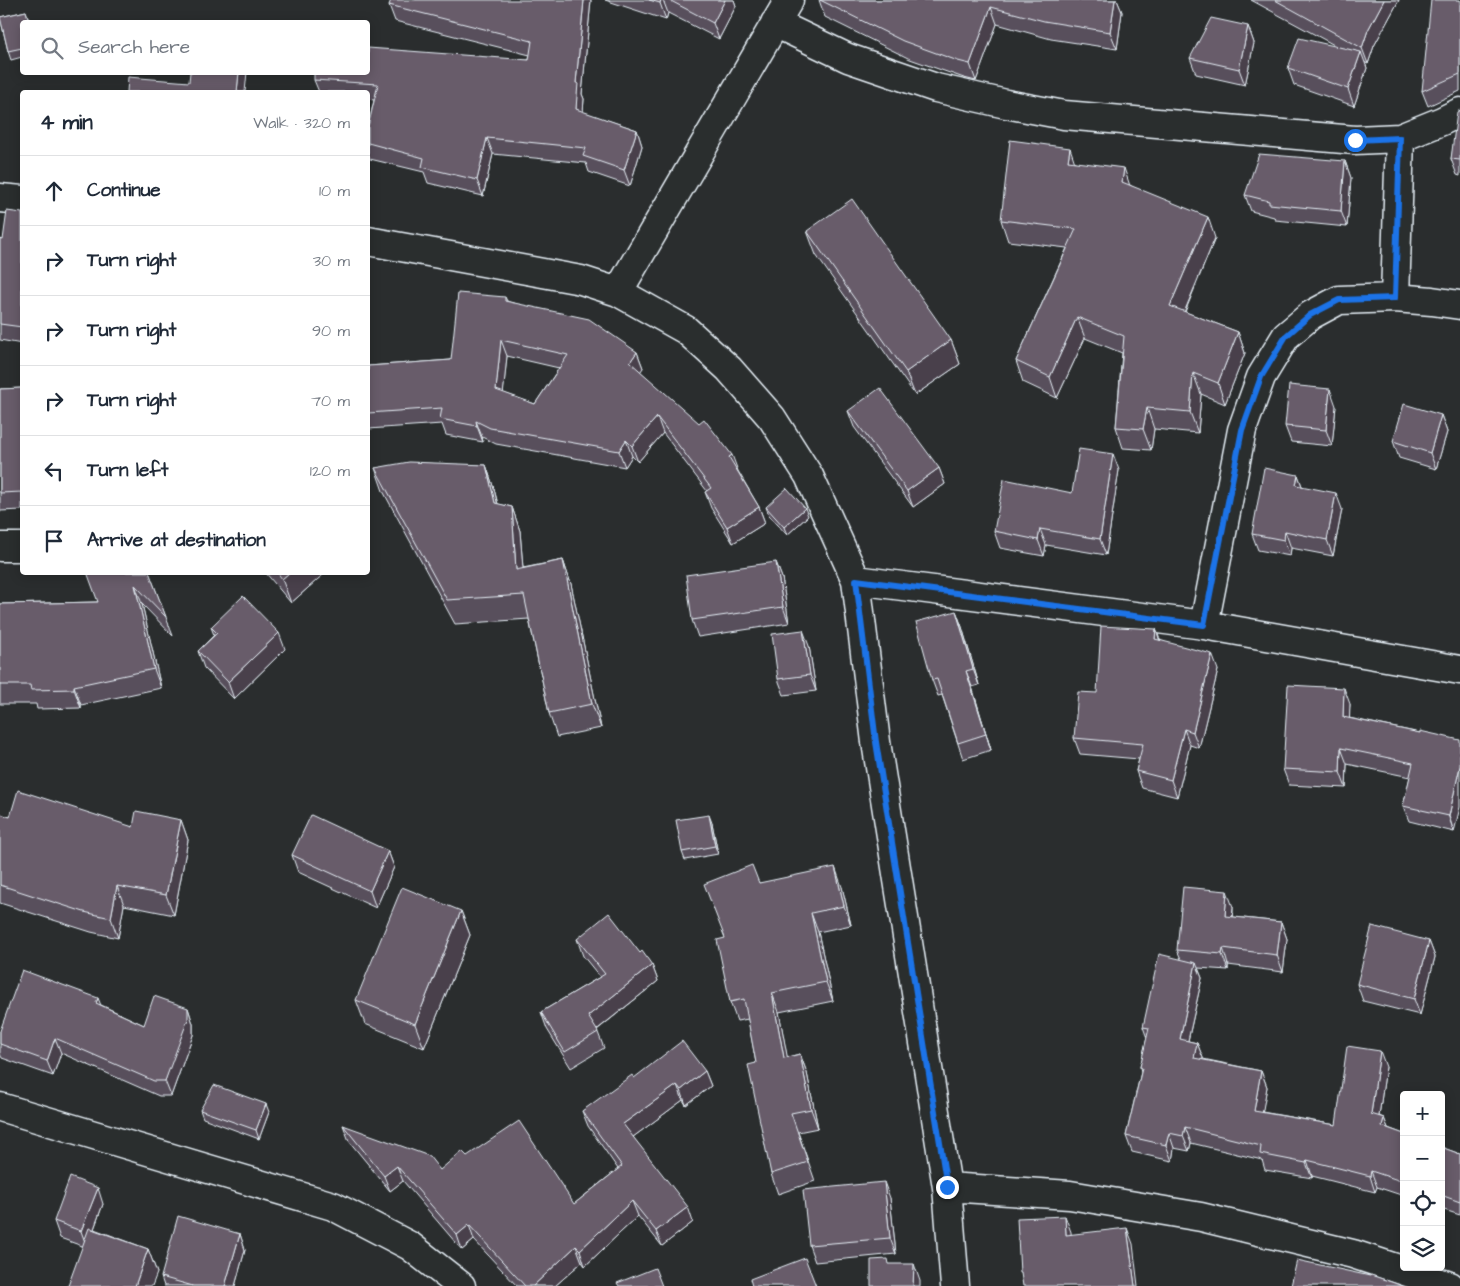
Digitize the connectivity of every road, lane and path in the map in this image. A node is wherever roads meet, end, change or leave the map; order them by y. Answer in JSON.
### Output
{"nodes":[{"id":1,"x":789,"y":0,"type":"edge"},
{"id":2,"x":775,"y":23,"type":"junction"},
{"id":3,"x":1460,"y":112,"type":"edge"},
{"id":4,"x":1400,"y":138,"type":"junction"},
{"id":5,"x":0,"y":198,"type":"edge"},
{"id":6,"x":20,"y":200,"type":"edge"},
{"id":7,"x":370,"y":241,"type":"edge"},
{"id":8,"x":618,"y":292,"type":"junction"},
{"id":9,"x":1395,"y":298,"type":"junction"},
{"id":10,"x":1460,"y":305,"type":"edge"},
{"id":11,"x":0,"y":547,"type":"edge"},
{"id":12,"x":20,"y":547,"type":"edge"},
{"id":13,"x":856,"y":580,"type":"junction"},
{"id":14,"x":1204,"y":625,"type":"junction"},
{"id":15,"x":1460,"y":670,"type":"edge"},
{"id":16,"x":0,"y":1107,"type":"edge"},
{"id":17,"x":947,"y":1187,"type":"junction"},
{"id":18,"x":461,"y":1286,"type":"edge"},
{"id":19,"x":955,"y":1286,"type":"edge"},
{"id":20,"x":1450,"y":1286,"type":"edge"}],
"edges":[{"from":1,"to":2,"type":"street"},
{"from":2,"to":4,"type":"street"},
{"from":2,"to":8,"type":"street"},
{"from":3,"to":4,"type":"street"},
{"from":4,"to":9,"type":"street"},
{"from":5,"to":6,"type":"street"},
{"from":7,"to":8,"type":"street"},
{"from":8,"to":13,"type":"street"},
{"from":9,"to":10,"type":"street"},
{"from":9,"to":14,"type":"street"},
{"from":11,"to":12,"type":"street"},
{"from":13,"to":14,"type":"street"},
{"from":13,"to":17,"type":"street"},
{"from":14,"to":15,"type":"street"},
{"from":16,"to":18,"type":"street"},
{"from":17,"to":19,"type":"street"},
{"from":17,"to":20,"type":"street"}]}
